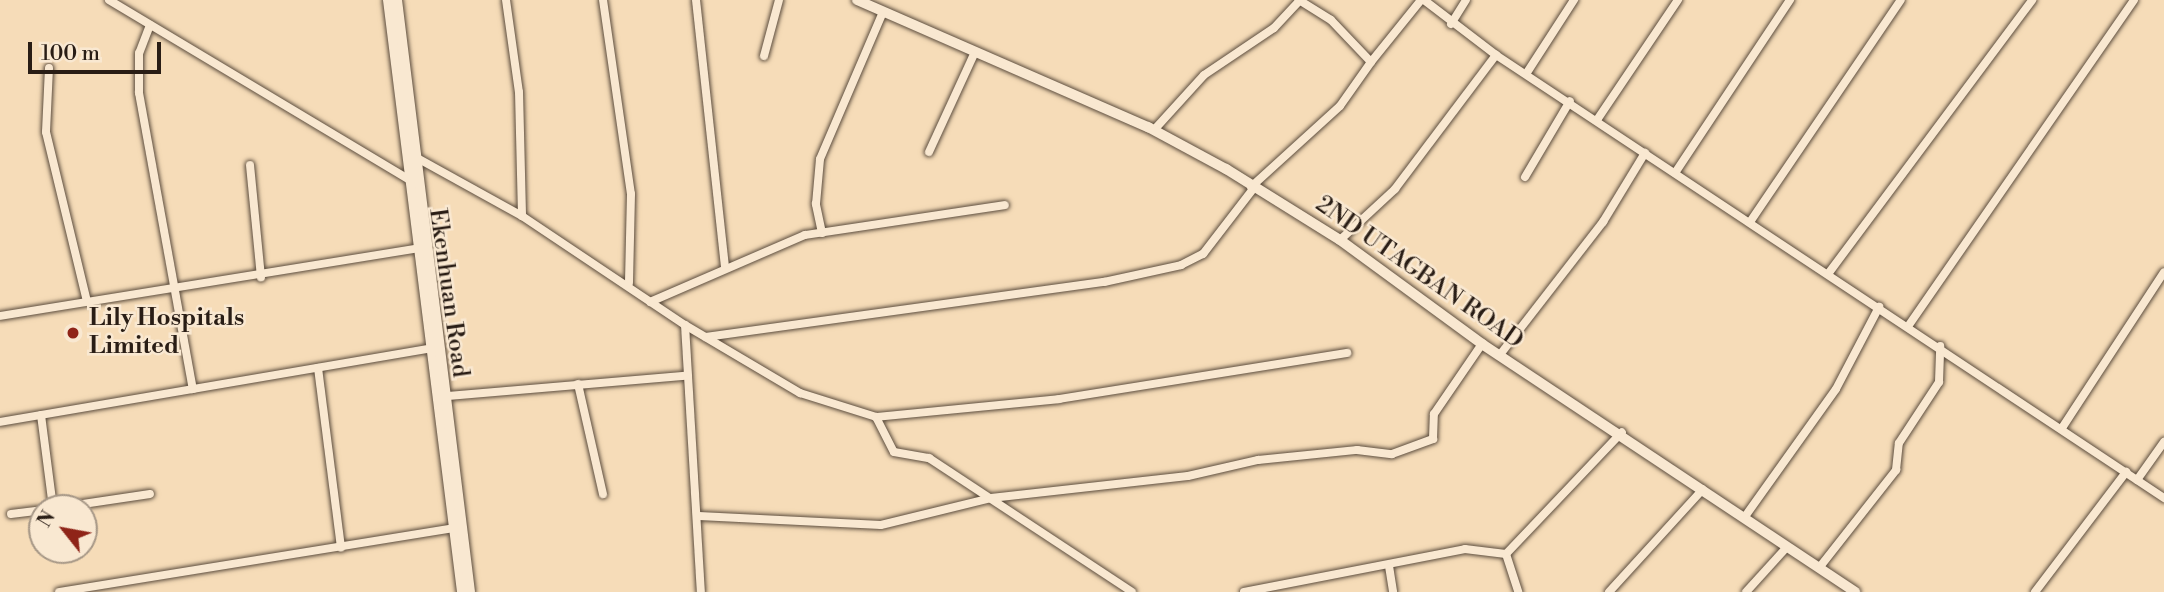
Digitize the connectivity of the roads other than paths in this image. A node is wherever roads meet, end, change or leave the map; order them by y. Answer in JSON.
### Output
{"nodes":[{"id":1,"x":109,"y":0,"type":"edge"},
{"id":2,"x":388,"y":0,"type":"edge"},
{"id":3,"x":397,"y":0,"type":"edge"},
{"id":4,"x":506,"y":0,"type":"edge"},
{"id":5,"x":603,"y":0,"type":"edge"},
{"id":6,"x":696,"y":0,"type":"edge"},
{"id":7,"x":779,"y":0,"type":"edge"},
{"id":8,"x":857,"y":0,"type":"edge"},
{"id":9,"x":1299,"y":0,"type":"edge"},
{"id":10,"x":1423,"y":0,"type":"edge"},
{"id":11,"x":1466,"y":0,"type":"edge"},
{"id":12,"x":1574,"y":0,"type":"edge"},
{"id":13,"x":1678,"y":0,"type":"edge"},
{"id":14,"x":1790,"y":0,"type":"edge"},
{"id":15,"x":1901,"y":0,"type":"edge"},
{"id":16,"x":2032,"y":0,"type":"edge"},
{"id":17,"x":2134,"y":0,"type":"edge"},
{"id":18,"x":883,"y":12,"type":"junction"},
{"id":19,"x":1451,"y":24,"type":"junction"},
{"id":20,"x":150,"y":25,"type":"junction"},
{"id":21,"x":974,"y":54,"type":"junction"},
{"id":22,"x":1496,"y":55,"type":"junction"},
{"id":23,"x":764,"y":56,"type":"dead end"},
{"id":24,"x":1371,"y":61,"type":"junction"},
{"id":25,"x":49,"y":68,"type":"dead end"},
{"id":26,"x":1528,"y":71,"type":"junction"},
{"id":27,"x":1570,"y":101,"type":"junction"},
{"id":28,"x":1597,"y":120,"type":"junction"},
{"id":29,"x":1154,"y":130,"type":"junction"},
{"id":30,"x":929,"y":152,"type":"dead end"},
{"id":31,"x":1645,"y":153,"type":"junction"},
{"id":32,"x":417,"y":158,"type":"junction"},
{"id":33,"x":250,"y":165,"type":"dead end"},
{"id":34,"x":1675,"y":173,"type":"junction"},
{"id":35,"x":1525,"y":177,"type":"dead end"},
{"id":36,"x":411,"y":181,"type":"junction"},
{"id":37,"x":1252,"y":188,"type":"junction"},
{"id":38,"x":1005,"y":205,"type":"dead end"},
{"id":39,"x":522,"y":216,"type":"junction"},
{"id":40,"x":1750,"y":222,"type":"junction"},
{"id":41,"x":822,"y":233,"type":"junction"},
{"id":42,"x":1340,"y":240,"type":"junction"},
{"id":43,"x":427,"y":247,"type":"junction"},
{"id":44,"x":725,"y":267,"type":"junction"},
{"id":45,"x":2164,"y":272,"type":"edge"},
{"id":46,"x":1828,"y":274,"type":"junction"},
{"id":47,"x":261,"y":277,"type":"junction"},
{"id":48,"x":629,"y":283,"type":"junction"},
{"id":49,"x":173,"y":286,"type":"junction"},
{"id":50,"x":88,"y":301,"type":"junction"},
{"id":51,"x":650,"y":302,"type":"junction"},
{"id":52,"x":1879,"y":307,"type":"junction"},
{"id":53,"x":0,"y":316,"type":"edge"},
{"id":54,"x":685,"y":325,"type":"junction"},
{"id":55,"x":1909,"y":325,"type":"junction"},
{"id":56,"x":706,"y":337,"type":"junction"},
{"id":57,"x":1482,"y":344,"type":"junction"},
{"id":58,"x":1940,"y":346,"type":"junction"},
{"id":59,"x":433,"y":348,"type":"junction"},
{"id":60,"x":1347,"y":353,"type":"dead end"},
{"id":61,"x":1499,"y":356,"type":"junction"},
{"id":62,"x":318,"y":368,"type":"junction"},
{"id":63,"x":684,"y":376,"type":"junction"},
{"id":64,"x":578,"y":384,"type":"junction"},
{"id":65,"x":193,"y":389,"type":"junction"},
{"id":66,"x":449,"y":396,"type":"junction"},
{"id":67,"x":41,"y":415,"type":"junction"},
{"id":68,"x":876,"y":416,"type":"junction"},
{"id":69,"x":0,"y":422,"type":"edge"},
{"id":70,"x":2062,"y":428,"type":"junction"},
{"id":71,"x":1622,"y":432,"type":"junction"},
{"id":72,"x":2164,"y":442,"type":"edge"},
{"id":73,"x":2126,"y":472,"type":"junction"},
{"id":74,"x":2137,"y":480,"type":"junction"},
{"id":75,"x":1703,"y":489,"type":"junction"},
{"id":76,"x":52,"y":494,"type":"edge"},
{"id":77,"x":150,"y":494,"type":"dead end"},
{"id":78,"x":603,"y":494,"type":"dead end"},
{"id":79,"x":991,"y":498,"type":"junction"},
{"id":80,"x":2164,"y":498,"type":"edge"},
{"id":81,"x":98,"y":502,"type":"edge"},
{"id":82,"x":28,"y":512,"type":"edge"},
{"id":83,"x":11,"y":514,"type":"dead end"},
{"id":84,"x":699,"y":516,"type":"junction"},
{"id":85,"x":1744,"y":518,"type":"junction"},
{"id":86,"x":456,"y":528,"type":"junction"},
{"id":87,"x":1787,"y":547,"type":"junction"},
{"id":88,"x":341,"y":548,"type":"junction"},
{"id":89,"x":1506,"y":554,"type":"junction"},
{"id":90,"x":1389,"y":566,"type":"junction"},
{"id":91,"x":1819,"y":568,"type":"junction"},
{"id":92,"x":60,"y":592,"type":"edge"},
{"id":93,"x":463,"y":592,"type":"edge"},
{"id":94,"x":470,"y":592,"type":"edge"},
{"id":95,"x":701,"y":592,"type":"edge"},
{"id":96,"x":1132,"y":592,"type":"edge"},
{"id":97,"x":1244,"y":592,"type":"edge"},
{"id":98,"x":1393,"y":592,"type":"edge"},
{"id":99,"x":1518,"y":592,"type":"edge"},
{"id":100,"x":1609,"y":592,"type":"edge"},
{"id":101,"x":1746,"y":592,"type":"edge"},
{"id":102,"x":1855,"y":592,"type":"edge"},
{"id":103,"x":2035,"y":592,"type":"edge"}],
"edges":[{"from":1,"to":20,"type":"street"},
{"from":2,"to":36,"type":"main road","name":"Ekenhuan Road"},
{"from":3,"to":32,"type":"main road","name":"Ekenhuan Road"},
{"from":4,"to":39,"type":"street"},
{"from":5,"to":48,"type":"street"},
{"from":6,"to":44,"type":"street"},
{"from":7,"to":23,"type":"street"},
{"from":8,"to":18,"type":"main road","name":"2ND UTAGBAN ROAD"},
{"from":9,"to":24,"type":"street"},
{"from":9,"to":29,"type":"street"},
{"from":10,"to":19,"type":"street"},
{"from":10,"to":24,"type":"street"},
{"from":11,"to":19,"type":"street"},
{"from":12,"to":26,"type":"street"},
{"from":13,"to":28,"type":"street"},
{"from":14,"to":34,"type":"street"},
{"from":15,"to":40,"type":"street"},
{"from":16,"to":46,"type":"street"},
{"from":17,"to":55,"type":"street"},
{"from":18,"to":21,"type":"main road","name":"2ND UTAGBAN ROAD"},
{"from":18,"to":41,"type":"street"},
{"from":19,"to":22,"type":"street"},
{"from":20,"to":36,"type":"street"},
{"from":20,"to":49,"type":"street"},
{"from":21,"to":29,"type":"main road","name":"2ND UTAGBAN ROAD"},
{"from":21,"to":30,"type":"street"},
{"from":22,"to":26,"type":"street"},
{"from":22,"to":42,"type":"street"},
{"from":24,"to":37,"type":"street"},
{"from":25,"to":50,"type":"street"},
{"from":26,"to":27,"type":"street"},
{"from":27,"to":28,"type":"street"},
{"from":27,"to":35,"type":"street"},
{"from":28,"to":31,"type":"street"},
{"from":29,"to":37,"type":"main road","name":"2ND UTAGBAN ROAD"},
{"from":31,"to":34,"type":"street"},
{"from":31,"to":61,"type":"street"},
{"from":32,"to":39,"type":"street"},
{"from":32,"to":43,"type":"main road","name":"Ekenhuan Road"},
{"from":33,"to":47,"type":"street"},
{"from":34,"to":40,"type":"street"},
{"from":36,"to":43,"type":"main road","name":"Ekenhuan Road"},
{"from":37,"to":42,"type":"main road","name":"2ND UTAGBAN ROAD"},
{"from":37,"to":56,"type":"street"},
{"from":38,"to":41,"type":"street"},
{"from":39,"to":48,"type":"street"},
{"from":40,"to":46,"type":"street"},
{"from":41,"to":44,"type":"street"},
{"from":42,"to":57,"type":"main road","name":"2ND UTAGBAN ROAD"},
{"from":43,"to":47,"type":"street"},
{"from":43,"to":59,"type":"main road","name":"Ekenhuan Road"},
{"from":43,"to":66,"type":"main road","name":"Ekenhuan Road"},
{"from":44,"to":51,"type":"street"},
{"from":45,"to":70,"type":"street"},
{"from":46,"to":52,"type":"street"},
{"from":47,"to":49,"type":"street"},
{"from":48,"to":51,"type":"street"},
{"from":49,"to":50,"type":"street"},
{"from":49,"to":65,"type":"street"},
{"from":50,"to":53,"type":"street"},
{"from":51,"to":54,"type":"street"},
{"from":52,"to":55,"type":"street"},
{"from":52,"to":85,"type":"street"},
{"from":54,"to":56,"type":"street"},
{"from":54,"to":63,"type":"street"},
{"from":55,"to":58,"type":"street"},
{"from":56,"to":68,"type":"street"},
{"from":57,"to":61,"type":"main road","name":"2ND UTAGBAN ROAD"},
{"from":57,"to":79,"type":"street"},
{"from":58,"to":70,"type":"street"},
{"from":58,"to":91,"type":"street"},
{"from":59,"to":62,"type":"street"},
{"from":59,"to":86,"type":"main road","name":"Ekenhuan Road"},
{"from":60,"to":68,"type":"street"},
{"from":61,"to":71,"type":"main road","name":"2ND UTAGBAN ROAD"},
{"from":62,"to":65,"type":"street"},
{"from":62,"to":88,"type":"street"},
{"from":63,"to":64,"type":"street"},
{"from":63,"to":84,"type":"street"},
{"from":64,"to":66,"type":"street"},
{"from":64,"to":78,"type":"street"},
{"from":65,"to":67,"type":"street"},
{"from":66,"to":94,"type":"main road","name":"Ekenhuan Road"},
{"from":67,"to":69,"type":"street"},
{"from":67,"to":76,"type":"street"},
{"from":68,"to":79,"type":"street"},
{"from":70,"to":73,"type":"street"},
{"from":71,"to":75,"type":"main road","name":"2ND UTAGBAN ROAD"},
{"from":71,"to":89,"type":"street"},
{"from":72,"to":74,"type":"street"},
{"from":73,"to":74,"type":"street"},
{"from":73,"to":103,"type":"street"},
{"from":74,"to":80,"type":"street"},
{"from":75,"to":85,"type":"main road","name":"2ND UTAGBAN ROAD"},
{"from":75,"to":100,"type":"street"},
{"from":77,"to":81,"type":"street"},
{"from":79,"to":84,"type":"street"},
{"from":79,"to":96,"type":"street"},
{"from":82,"to":83,"type":"street"},
{"from":84,"to":95,"type":"street"},
{"from":85,"to":87,"type":"main road","name":"2ND UTAGBAN ROAD"},
{"from":86,"to":88,"type":"street"},
{"from":86,"to":93,"type":"main road","name":"Ekenhuan Road"},
{"from":87,"to":91,"type":"main road","name":"2ND UTAGBAN ROAD"},
{"from":87,"to":101,"type":"street"},
{"from":88,"to":92,"type":"street"},
{"from":89,"to":90,"type":"street"},
{"from":89,"to":99,"type":"street"},
{"from":90,"to":97,"type":"street"},
{"from":90,"to":98,"type":"street"},
{"from":91,"to":102,"type":"main road","name":"2ND UTAGBAN ROAD"}]}
